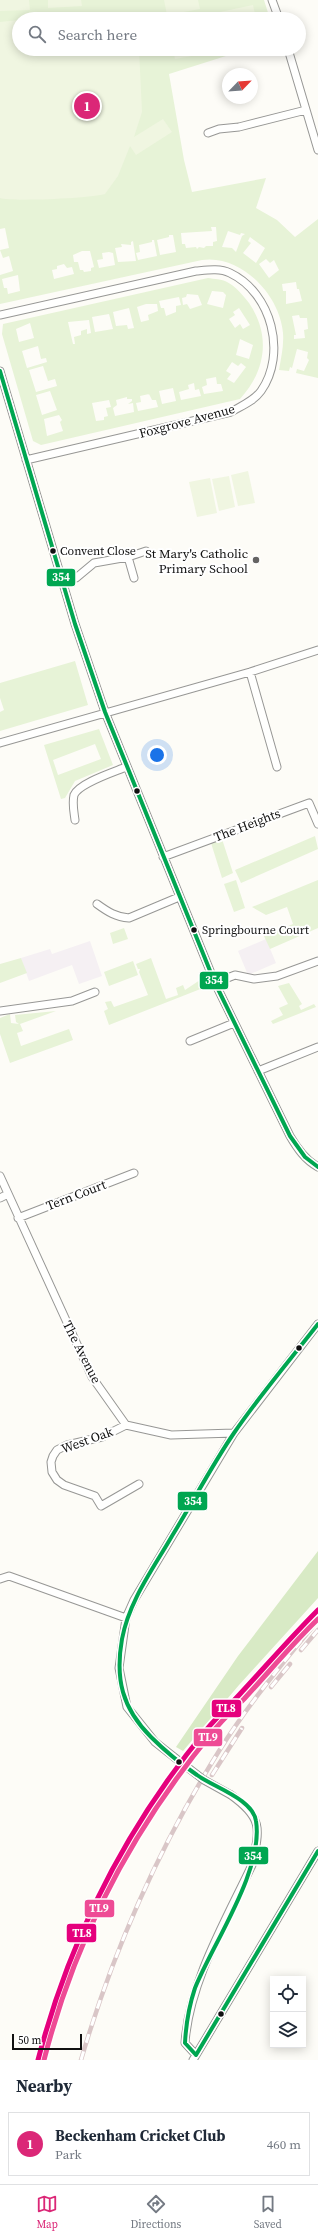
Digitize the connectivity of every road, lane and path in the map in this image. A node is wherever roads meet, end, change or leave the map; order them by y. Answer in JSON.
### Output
{"nodes":[{"id":1,"x":274,"y":1,"type":"edge"},
{"id":2,"x":277,"y":12,"type":"edge"},
{"id":3,"x":290,"y":56,"type":"edge"},
{"id":4,"x":306,"y":110,"type":"junction"},
{"id":5,"x":208,"y":132,"type":"dead end"},
{"id":6,"x":318,"y":150,"type":"edge"},
{"id":7,"x":0,"y":315,"type":"edge"},
{"id":8,"x":0,"y":371,"type":"edge"},
{"id":9,"x":26,"y":460,"type":"junction"},
{"id":10,"x":146,"y":550,"type":"dead end"},
{"id":11,"x":128,"y":557,"type":"junction"},
{"id":12,"x":134,"y":578,"type":"dead end"},
{"id":13,"x":63,"y":582,"type":"junction"},
{"id":14,"x":318,"y":650,"type":"edge"},
{"id":15,"x":250,"y":672,"type":"junction"},
{"id":16,"x":105,"y":712,"type":"junction"},
{"id":17,"x":0,"y":743,"type":"edge"},
{"id":18,"x":126,"y":766,"type":"junction"},
{"id":19,"x":277,"y":768,"type":"dead end"},
{"id":20,"x":75,"y":820,"type":"dead end"},
{"id":21,"x":318,"y":824,"type":"edge"},
{"id":22,"x":163,"y":857,"type":"junction"},
{"id":23,"x":179,"y":897,"type":"junction"},
{"id":24,"x":97,"y":904,"type":"dead end"},
{"id":25,"x":318,"y":961,"type":"edge"},
{"id":26,"x":215,"y":983,"type":"junction"},
{"id":27,"x":95,"y":992,"type":"dead end"},
{"id":28,"x":0,"y":1011,"type":"edge"},
{"id":29,"x":234,"y":1023,"type":"junction"},
{"id":30,"x":190,"y":1041,"type":"dead end"},
{"id":31,"x":318,"y":1047,"type":"edge"},
{"id":32,"x":258,"y":1071,"type":"junction"},
{"id":33,"x":318,"y":1168,"type":"edge"},
{"id":34,"x":134,"y":1173,"type":"dead end"},
{"id":35,"x":0,"y":1176,"type":"edge"},
{"id":36,"x":8,"y":1194,"type":"junction"},
{"id":37,"x":0,"y":1198,"type":"edge"},
{"id":38,"x":18,"y":1218,"type":"junction"},
{"id":39,"x":318,"y":1324,"type":"edge"},
{"id":40,"x":126,"y":1425,"type":"junction"},
{"id":41,"x":234,"y":1433,"type":"junction"},
{"id":42,"x":139,"y":1484,"type":"dead end"},
{"id":43,"x":0,"y":1579,"type":"edge"},
{"id":44,"x":126,"y":1618,"type":"junction"},
{"id":45,"x":318,"y":1851,"type":"edge"},
{"id":46,"x":195,"y":2057,"type":"edge"}],
"edges":[{"from":1,"to":2,"type":"street"},
{"from":3,"to":4,"type":"street"},
{"from":4,"to":5,"type":"street"},
{"from":4,"to":6,"type":"street"},
{"from":7,"to":9,"type":"street","name":"Foxgrove Avenue"},
{"from":8,"to":9,"type":"street"},
{"from":9,"to":13,"type":"street"},
{"from":10,"to":11,"type":"street"},
{"from":11,"to":12,"type":"street"},
{"from":11,"to":13,"type":"street"},
{"from":13,"to":16,"type":"street"},
{"from":14,"to":15,"type":"street"},
{"from":15,"to":16,"type":"street"},
{"from":15,"to":19,"type":"street"},
{"from":16,"to":17,"type":"street"},
{"from":16,"to":18,"type":"street"},
{"from":18,"to":20,"type":"street"},
{"from":18,"to":22,"type":"street"},
{"from":21,"to":22,"type":"street","name":"The Heights"},
{"from":22,"to":23,"type":"street"},
{"from":23,"to":24,"type":"street"},
{"from":23,"to":26,"type":"street"},
{"from":25,"to":26,"type":"street"},
{"from":26,"to":29,"type":"street"},
{"from":27,"to":28,"type":"street"},
{"from":29,"to":30,"type":"street"},
{"from":29,"to":32,"type":"street"},
{"from":31,"to":32,"type":"street"},
{"from":32,"to":33,"type":"street"},
{"from":34,"to":38,"type":"street","name":"Tern Court"},
{"from":35,"to":36,"type":"street","name":"The Avenue"},
{"from":36,"to":37,"type":"street"},
{"from":36,"to":38,"type":"street","name":"The Avenue"},
{"from":38,"to":40,"type":"street","name":"The Avenue"},
{"from":39,"to":41,"type":"street"},
{"from":40,"to":41,"type":"street"},
{"from":40,"to":42,"type":"street","name":"West Oak"},
{"from":41,"to":44,"type":"street"},
{"from":43,"to":44,"type":"street"},
{"from":44,"to":46,"type":"street","bridge":true},
{"from":45,"to":46,"type":"street"}]}
